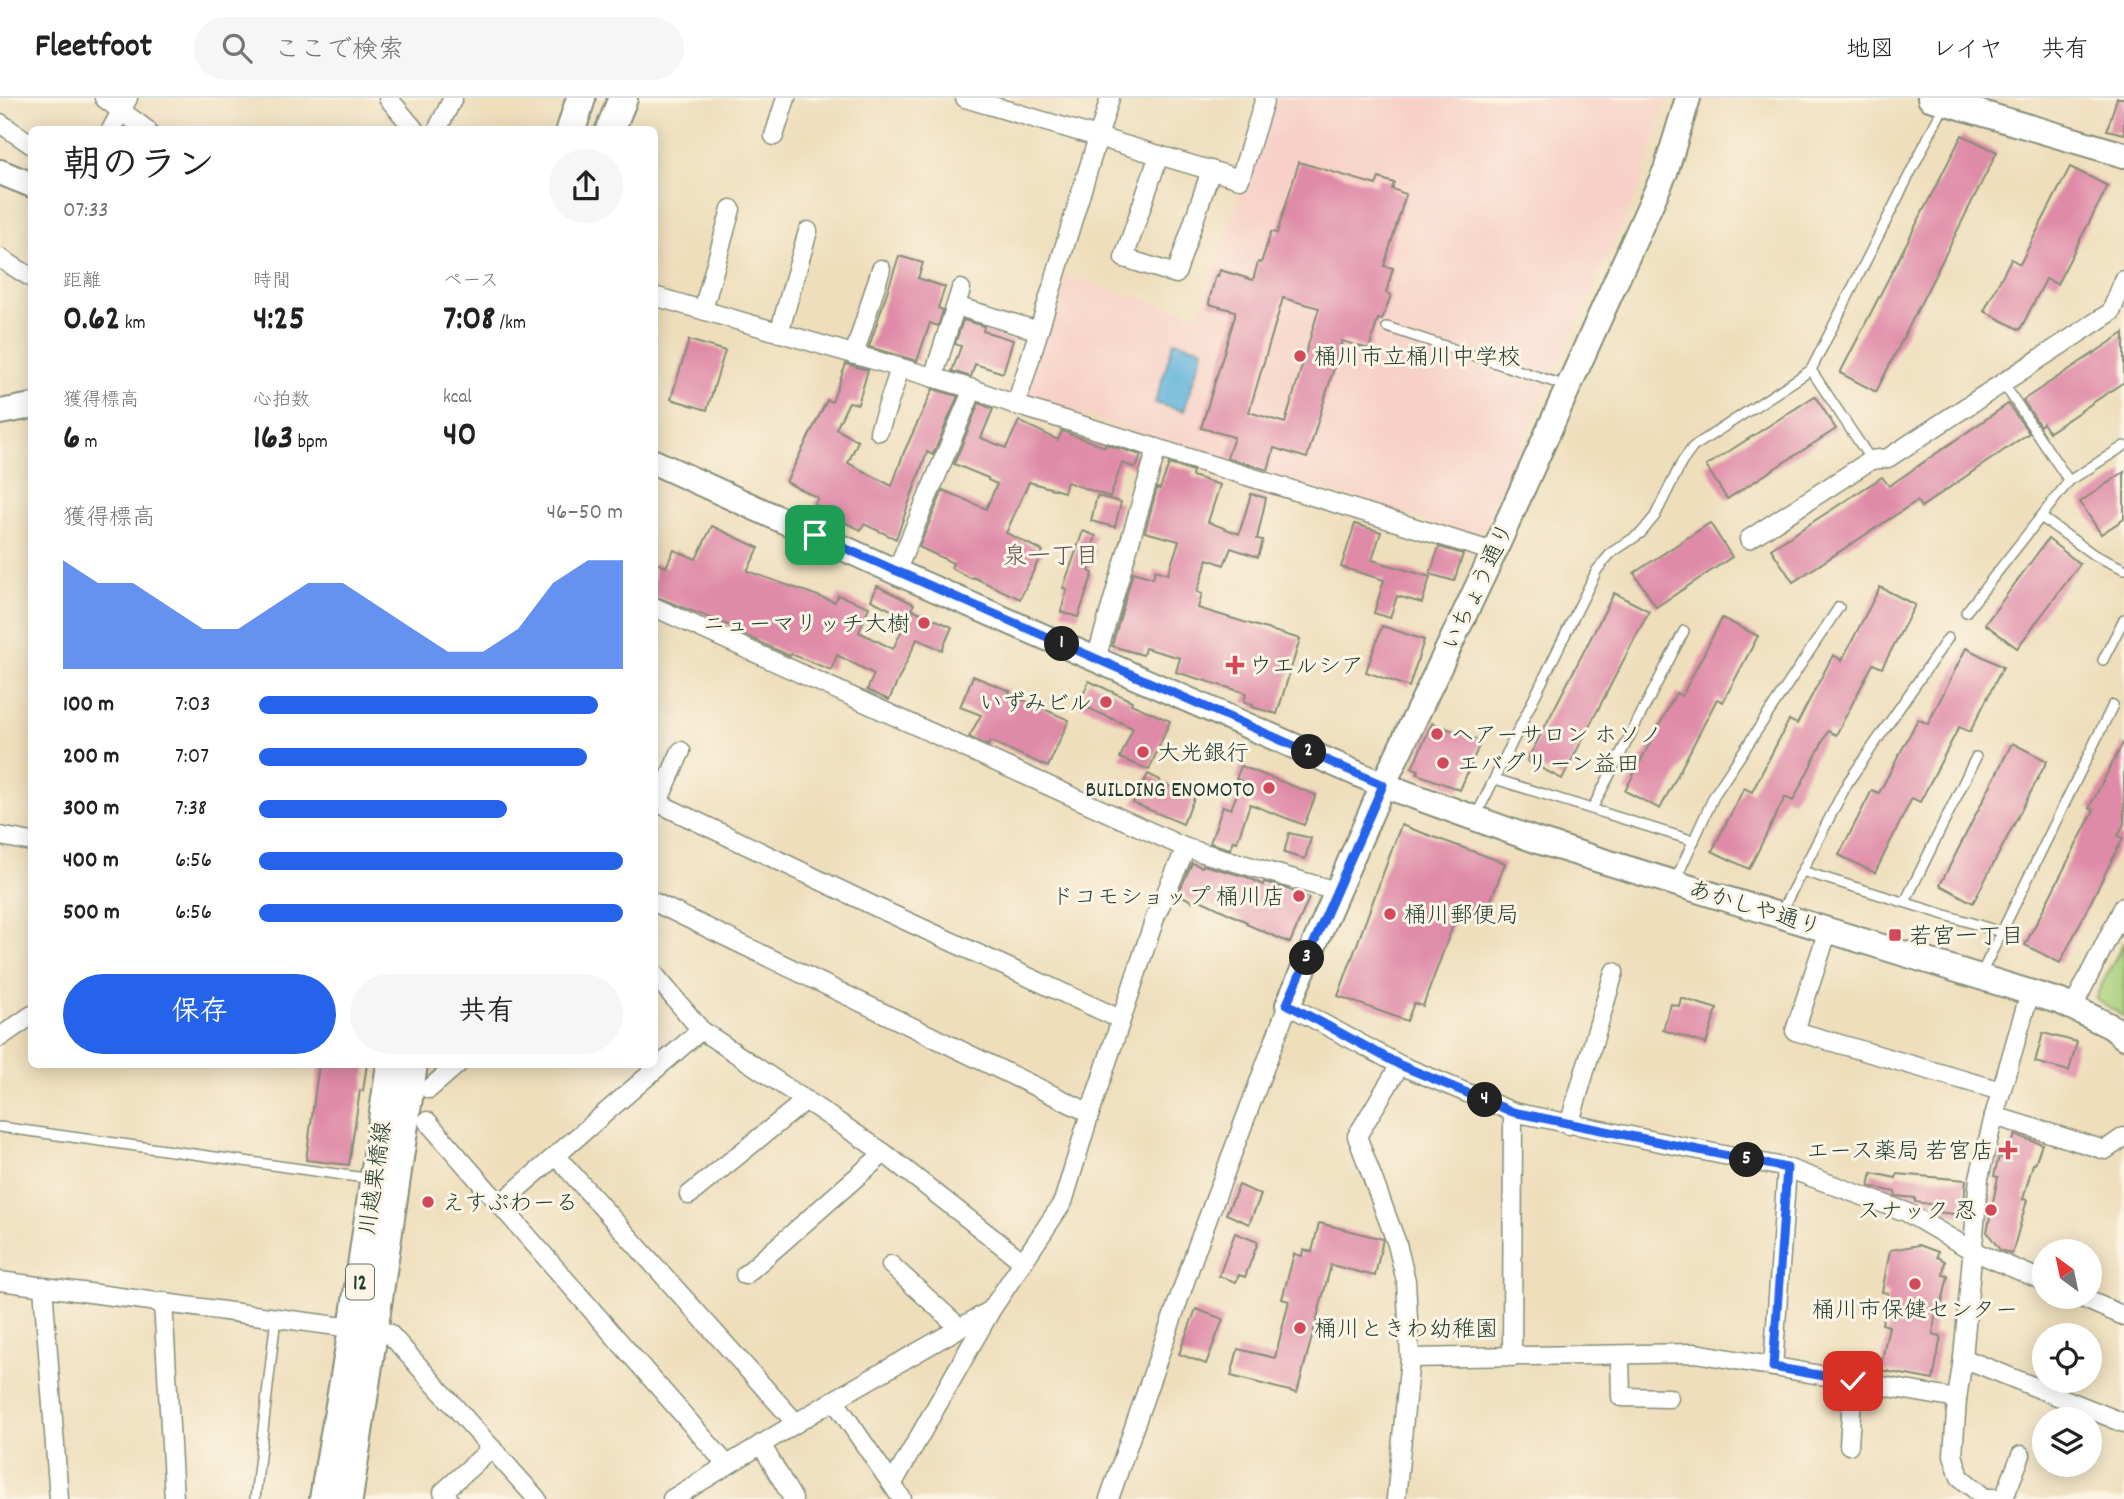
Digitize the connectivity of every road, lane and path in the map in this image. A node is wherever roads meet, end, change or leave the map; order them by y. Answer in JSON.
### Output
{"nodes":[{"id":1,"x":104,"y":98,"type":"edge"},
{"id":2,"x":388,"y":98,"type":"edge"},
{"id":3,"x":453,"y":98,"type":"edge"},
{"id":4,"x":568,"y":98,"type":"edge"},
{"id":5,"x":581,"y":98,"type":"edge"},
{"id":6,"x":608,"y":98,"type":"edge"},
{"id":7,"x":623,"y":98,"type":"edge"},
{"id":8,"x":786,"y":98,"type":"edge"},
{"id":9,"x":1110,"y":98,"type":"edge"},
{"id":10,"x":1265,"y":98,"type":"edge"},
{"id":11,"x":1688,"y":98,"type":"edge"},
{"id":12,"x":969,"y":99,"type":"edge"},
{"id":13,"x":1938,"y":100,"type":"edge"},
{"id":14,"x":125,"y":104,"type":"edge"},
{"id":15,"x":0,"y":123,"type":"edge"},
{"id":16,"x":113,"y":126,"type":"edge"},
{"id":17,"x":144,"y":126,"type":"edge"},
{"id":18,"x":412,"y":126,"type":"edge"},
{"id":19,"x":439,"y":126,"type":"edge"},
{"id":20,"x":563,"y":126,"type":"edge"},
{"id":21,"x":572,"y":126,"type":"edge"},
{"id":22,"x":600,"y":126,"type":"edge"},
{"id":23,"x":612,"y":126,"type":"edge"},
{"id":24,"x":774,"y":136,"type":"dead end"},
{"id":25,"x":1098,"y":138,"type":"junction"},
{"id":26,"x":28,"y":142,"type":"edge"},
{"id":27,"x":1159,"y":155,"type":"junction"},
{"id":28,"x":2124,"y":155,"type":"edge"},
{"id":29,"x":1210,"y":170,"type":"junction"},
{"id":30,"x":0,"y":172,"type":"edge"},
{"id":31,"x":28,"y":183,"type":"edge"},
{"id":32,"x":731,"y":209,"type":"dead end"},
{"id":33,"x":808,"y":231,"type":"dead end"},
{"id":34,"x":0,"y":258,"type":"edge"},
{"id":35,"x":881,"y":269,"type":"dead end"},
{"id":36,"x":28,"y":276,"type":"edge"},
{"id":37,"x":2124,"y":280,"type":"edge"},
{"id":38,"x":658,"y":298,"type":"edge"},
{"id":39,"x":703,"y":310,"type":"junction"},
{"id":40,"x":1388,"y":327,"type":"dead end"},
{"id":41,"x":1039,"y":331,"type":"junction"},
{"id":42,"x":779,"y":333,"type":"junction"},
{"id":43,"x":854,"y":355,"type":"junction"},
{"id":44,"x":900,"y":369,"type":"junction"},
{"id":45,"x":1811,"y":370,"type":"junction"},
{"id":46,"x":933,"y":378,"type":"junction"},
{"id":47,"x":2003,"y":383,"type":"junction"},
{"id":48,"x":1568,"y":387,"type":"junction"},
{"id":49,"x":973,"y":389,"type":"junction"},
{"id":50,"x":1016,"y":405,"type":"junction"},
{"id":51,"x":28,"y":407,"type":"edge"},
{"id":52,"x":0,"y":412,"type":"edge"},
{"id":53,"x":879,"y":431,"type":"dead end"},
{"id":54,"x":2124,"y":446,"type":"edge"},
{"id":55,"x":1157,"y":448,"type":"junction"},
{"id":56,"x":1871,"y":460,"type":"junction"},
{"id":57,"x":658,"y":464,"type":"edge"},
{"id":58,"x":2069,"y":481,"type":"junction"},
{"id":59,"x":2041,"y":517,"type":"junction"},
{"id":60,"x":1749,"y":539,"type":"dead end"},
{"id":61,"x":1494,"y":552,"type":"junction"},
{"id":62,"x":2124,"y":569,"type":"edge"},
{"id":63,"x":896,"y":572,"type":"junction"},
{"id":64,"x":1839,"y":607,"type":"dead end"},
{"id":65,"x":658,"y":609,"type":"edge"},
{"id":66,"x":1966,"y":612,"type":"dead end"},
{"id":67,"x":2124,"y":619,"type":"edge"},
{"id":68,"x":1684,"y":631,"type":"dead end"},
{"id":69,"x":1948,"y":638,"type":"dead end"},
{"id":70,"x":1096,"y":659,"type":"junction"},
{"id":71,"x":2103,"y":660,"type":"dead end"},
{"id":72,"x":2113,"y":705,"type":"dead end"},
{"id":73,"x":681,"y":751,"type":"dead end"},
{"id":74,"x":1976,"y":757,"type":"dead end"},
{"id":75,"x":1494,"y":779,"type":"junction"},
{"id":76,"x":1383,"y":785,"type":"junction"},
{"id":77,"x":658,"y":798,"type":"edge"},
{"id":78,"x":658,"y":803,"type":"edge"},
{"id":79,"x":1592,"y":809,"type":"junction"},
{"id":80,"x":1475,"y":818,"type":"junction"},
{"id":81,"x":0,"y":836,"type":"edge"},
{"id":82,"x":28,"y":841,"type":"edge"},
{"id":83,"x":1694,"y":841,"type":"junction"},
{"id":84,"x":1186,"y":848,"type":"junction"},
{"id":85,"x":1802,"y":870,"type":"junction"},
{"id":86,"x":1674,"y":883,"type":"junction"},
{"id":87,"x":1336,"y":891,"type":"junction"},
{"id":88,"x":1905,"y":902,"type":"junction"},
{"id":89,"x":658,"y":904,"type":"edge"},
{"id":90,"x":2124,"y":906,"type":"edge"},
{"id":91,"x":1779,"y":915,"type":"junction"},
{"id":92,"x":1828,"y":930,"type":"junction"},
{"id":93,"x":2001,"y":932,"type":"junction"},
{"id":94,"x":1614,"y":972,"type":"dead end"},
{"id":95,"x":1980,"y":976,"type":"junction"},
{"id":96,"x":658,"y":979,"type":"edge"},
{"id":97,"x":2030,"y":992,"type":"junction"},
{"id":98,"x":1287,"y":1004,"type":"junction"},
{"id":99,"x":2073,"y":1007,"type":"junction"},
{"id":100,"x":28,"y":1018,"type":"edge"},
{"id":101,"x":1120,"y":1019,"type":"junction"},
{"id":102,"x":701,"y":1030,"type":"junction"},
{"id":103,"x":0,"y":1037,"type":"edge"},
{"id":104,"x":2124,"y":1037,"type":"edge"},
{"id":105,"x":1400,"y":1065,"type":"junction"},
{"id":106,"x":658,"y":1067,"type":"edge"},
{"id":107,"x":390,"y":1068,"type":"edge"},
{"id":108,"x":412,"y":1068,"type":"edge"},
{"id":109,"x":453,"y":1068,"type":"edge"},
{"id":110,"x":657,"y":1068,"type":"edge"},
{"id":111,"x":429,"y":1089,"type":"dead end"},
{"id":112,"x":2001,"y":1091,"type":"junction"},
{"id":113,"x":806,"y":1100,"type":"junction"},
{"id":114,"x":1513,"y":1112,"type":"junction"},
{"id":115,"x":1090,"y":1113,"type":"junction"},
{"id":116,"x":1994,"y":1116,"type":"junction"},
{"id":117,"x":427,"y":1121,"type":"dead end"},
{"id":118,"x":1569,"y":1125,"type":"junction"},
{"id":119,"x":0,"y":1127,"type":"edge"},
{"id":120,"x":2124,"y":1138,"type":"edge"},
{"id":121,"x":884,"y":1153,"type":"junction"},
{"id":122,"x":556,"y":1156,"type":"junction"},
{"id":123,"x":1787,"y":1168,"type":"junction"},
{"id":124,"x":373,"y":1179,"type":"junction"},
{"id":125,"x":689,"y":1195,"type":"dead end"},
{"id":126,"x":500,"y":1204,"type":"junction"},
{"id":127,"x":1973,"y":1251,"type":"junction"},
{"id":128,"x":1021,"y":1261,"type":"junction"},
{"id":129,"x":891,"y":1265,"type":"dead end"},
{"id":130,"x":745,"y":1275,"type":"dead end"},
{"id":131,"x":2032,"y":1277,"type":"edge"},
{"id":132,"x":0,"y":1280,"type":"edge"},
{"id":133,"x":43,"y":1286,"type":"junction"},
{"id":134,"x":163,"y":1301,"type":"junction"},
{"id":135,"x":2102,"y":1306,"type":"edge"},
{"id":136,"x":991,"y":1310,"type":"junction"},
{"id":137,"x":2124,"y":1315,"type":"edge"},
{"id":138,"x":276,"y":1317,"type":"junction"},
{"id":139,"x":960,"y":1328,"type":"junction"},
{"id":140,"x":363,"y":1330,"type":"junction"},
{"id":141,"x":1620,"y":1355,"type":"junction"},
{"id":142,"x":1512,"y":1357,"type":"junction"},
{"id":143,"x":1410,"y":1358,"type":"junction"},
{"id":144,"x":1963,"y":1358,"type":"junction"},
{"id":145,"x":1773,"y":1367,"type":"junction"},
{"id":146,"x":1853,"y":1381,"type":"junction"},
{"id":147,"x":1669,"y":1398,"type":"dead end"},
{"id":148,"x":1957,"y":1399,"type":"junction"},
{"id":149,"x":834,"y":1400,"type":"junction"},
{"id":150,"x":796,"y":1423,"type":"junction"},
{"id":151,"x":2124,"y":1423,"type":"edge"},
{"id":152,"x":761,"y":1444,"type":"junction"},
{"id":153,"x":1849,"y":1445,"type":"dead end"},
{"id":154,"x":492,"y":1448,"type":"junction"},
{"id":155,"x":2021,"y":1455,"type":"dead end"},
{"id":156,"x":727,"y":1465,"type":"junction"},
{"id":157,"x":897,"y":1491,"type":"edge"},
{"id":158,"x":698,"y":1492,"type":"edge"},
{"id":159,"x":59,"y":1499,"type":"edge"},
{"id":160,"x":174,"y":1499,"type":"edge"},
{"id":161,"x":255,"y":1499,"type":"edge"},
{"id":162,"x":324,"y":1499,"type":"edge"},
{"id":163,"x":348,"y":1499,"type":"edge"},
{"id":164,"x":449,"y":1499,"type":"edge"},
{"id":165,"x":537,"y":1499,"type":"edge"},
{"id":166,"x":672,"y":1499,"type":"edge"},
{"id":167,"x":793,"y":1499,"type":"edge"},
{"id":168,"x":1109,"y":1499,"type":"edge"},
{"id":169,"x":1396,"y":1499,"type":"edge"},
{"id":170,"x":1986,"y":1499,"type":"edge"}],
"edges":[{"from":1,"to":14,"type":"street"},
{"from":2,"to":18,"type":"street"},
{"from":3,"to":19,"type":"street"},
{"from":4,"to":20,"type":"main road"},
{"from":5,"to":21,"type":"main road"},
{"from":6,"to":22,"type":"main road"},
{"from":7,"to":23,"type":"main road"},
{"from":8,"to":24,"type":"street"},
{"from":9,"to":25,"type":"street"},
{"from":10,"to":29,"type":"street"},
{"from":11,"to":48,"type":"street","name":"いちょう通り"},
{"from":12,"to":25,"type":"street"},
{"from":13,"to":28,"type":"street"},
{"from":13,"to":45,"type":"lane"},
{"from":14,"to":16,"type":"street"},
{"from":14,"to":17,"type":"street"},
{"from":15,"to":26,"type":"street"},
{"from":25,"to":27,"type":"street"},
{"from":25,"to":41,"type":"street"},
{"from":27,"to":29,"type":"street"},
{"from":27,"to":29,"type":"street"},
{"from":30,"to":31,"type":"street"},
{"from":32,"to":39,"type":"street"},
{"from":33,"to":42,"type":"street"},
{"from":34,"to":36,"type":"street"},
{"from":35,"to":43,"type":"street"},
{"from":37,"to":47,"type":"street"},
{"from":38,"to":39,"type":"street"},
{"from":39,"to":42,"type":"street"},
{"from":40,"to":48,"type":"lane"},
{"from":41,"to":46,"type":"street"},
{"from":41,"to":50,"type":"street"},
{"from":42,"to":43,"type":"street"},
{"from":43,"to":44,"type":"street"},
{"from":44,"to":46,"type":"street"},
{"from":44,"to":53,"type":"street"},
{"from":45,"to":56,"type":"lane"},
{"from":45,"to":75,"type":"lane"},
{"from":46,"to":49,"type":"street"},
{"from":47,"to":56,"type":"street"},
{"from":47,"to":58,"type":"lane"},
{"from":48,"to":61,"type":"street","name":"いちょう通り"},
{"from":49,"to":50,"type":"street"},
{"from":49,"to":63,"type":"street"},
{"from":50,"to":55,"type":"street"},
{"from":51,"to":52,"type":"street"},
{"from":54,"to":58,"type":"lane"},
{"from":55,"to":61,"type":"street"},
{"from":55,"to":70,"type":"street"},
{"from":56,"to":60,"type":"street"},
{"from":57,"to":63,"type":"street","name":"あかしや通り"},
{"from":58,"to":59,"type":"lane"},
{"from":59,"to":62,"type":"lane"},
{"from":59,"to":66,"type":"lane"},
{"from":61,"to":76,"type":"street","name":"いちょう通り"},
{"from":63,"to":70,"type":"street","name":"あかしや通り"},
{"from":64,"to":83,"type":"lane"},
{"from":65,"to":84,"type":"street"},
{"from":67,"to":71,"type":"lane"},
{"from":68,"to":79,"type":"lane"},
{"from":69,"to":85,"type":"lane"},
{"from":70,"to":76,"type":"street","name":"あかしや通り"},
{"from":72,"to":93,"type":"lane"},
{"from":73,"to":77,"type":"street"},
{"from":74,"to":88,"type":"lane"},
{"from":75,"to":79,"type":"lane"},
{"from":75,"to":80,"type":"lane"},
{"from":76,"to":80,"type":"street","name":"あかしや通り"},
{"from":76,"to":87,"type":"street","name":"いちょう通り"},
{"from":78,"to":101,"type":"street"},
{"from":79,"to":83,"type":"lane"},
{"from":80,"to":86,"type":"street","name":"あかしや通り"},
{"from":81,"to":82,"type":"street"},
{"from":83,"to":86,"type":"lane"},
{"from":84,"to":87,"type":"street"},
{"from":84,"to":101,"type":"street"},
{"from":85,"to":88,"type":"lane"},
{"from":85,"to":91,"type":"lane"},
{"from":86,"to":91,"type":"street","name":"あかしや通り"},
{"from":87,"to":98,"type":"street","name":"いちょう通り"},
{"from":88,"to":93,"type":"lane"},
{"from":89,"to":115,"type":"street"},
{"from":90,"to":99,"type":"street"},
{"from":91,"to":92,"type":"street","name":"あかしや通り"},
{"from":92,"to":95,"type":"street","name":"あかしや通り"},
{"from":92,"to":112,"type":"street"},
{"from":93,"to":95,"type":"lane"},
{"from":94,"to":118,"type":"street"},
{"from":95,"to":97,"type":"street","name":"あかしや通り"},
{"from":96,"to":102,"type":"street"},
{"from":97,"to":99,"type":"street","name":"あかしや通り"},
{"from":97,"to":112,"type":"street"},
{"from":98,"to":105,"type":"street"},
{"from":98,"to":168,"type":"street"},
{"from":99,"to":104,"type":"street","name":"あかしや通り"},
{"from":100,"to":103,"type":"street"},
{"from":101,"to":115,"type":"street"},
{"from":102,"to":106,"type":"street"},
{"from":102,"to":113,"type":"street"},
{"from":105,"to":114,"type":"street"},
{"from":105,"to":143,"type":"street"},
{"from":107,"to":124,"type":"main road","name":"川越栗橋線","number":"12"},
{"from":108,"to":140,"type":"main road","name":"川越栗橋線","number":"12"},
{"from":109,"to":111,"type":"street"},
{"from":110,"to":122,"type":"street"},
{"from":112,"to":116,"type":"street"},
{"from":113,"to":121,"type":"street"},
{"from":113,"to":125,"type":"street"},
{"from":114,"to":118,"type":"street"},
{"from":114,"to":142,"type":"street"},
{"from":115,"to":128,"type":"street"},
{"from":116,"to":120,"type":"street"},
{"from":116,"to":127,"type":"street"},
{"from":117,"to":126,"type":"street"},
{"from":118,"to":123,"type":"street"},
{"from":119,"to":124,"type":"lane"},
{"from":121,"to":128,"type":"street"},
{"from":121,"to":130,"type":"street"},
{"from":122,"to":126,"type":"street"},
{"from":122,"to":150,"type":"street"},
{"from":123,"to":127,"type":"street"},
{"from":123,"to":145,"type":"street"},
{"from":124,"to":140,"type":"main road","name":"川越栗橋線","number":"12"},
{"from":126,"to":156,"type":"street"},
{"from":127,"to":131,"type":"street"},
{"from":127,"to":144,"type":"street"},
{"from":128,"to":136,"type":"street"},
{"from":129,"to":139,"type":"street"},
{"from":132,"to":133,"type":"street"},
{"from":133,"to":134,"type":"street"},
{"from":133,"to":159,"type":"street"},
{"from":134,"to":138,"type":"street"},
{"from":134,"to":160,"type":"street"},
{"from":135,"to":137,"type":"street"},
{"from":136,"to":139,"type":"street"},
{"from":136,"to":157,"type":"street"},
{"from":138,"to":140,"type":"street"},
{"from":138,"to":161,"type":"lane"},
{"from":139,"to":149,"type":"street"},
{"from":140,"to":154,"type":"street"},
{"from":140,"to":162,"type":"main road","name":"川越栗橋線","number":"12"},
{"from":140,"to":163,"type":"main road","name":"川越栗橋線","number":"12"},
{"from":141,"to":142,"type":"street"},
{"from":141,"to":145,"type":"street"},
{"from":141,"to":147,"type":"street"},
{"from":142,"to":143,"type":"street"},
{"from":143,"to":169,"type":"street"},
{"from":144,"to":148,"type":"street"},
{"from":144,"to":151,"type":"street"},
{"from":145,"to":146,"type":"street"},
{"from":146,"to":148,"type":"street"},
{"from":146,"to":153,"type":"street"},
{"from":148,"to":170,"type":"street"},
{"from":149,"to":150,"type":"street"},
{"from":149,"to":157,"type":"street"},
{"from":150,"to":152,"type":"street"},
{"from":152,"to":156,"type":"street"},
{"from":152,"to":167,"type":"street"},
{"from":154,"to":164,"type":"street"},
{"from":154,"to":165,"type":"street"},
{"from":155,"to":170,"type":"street"},
{"from":156,"to":158,"type":"street"},
{"from":158,"to":166,"type":"street"}]}
